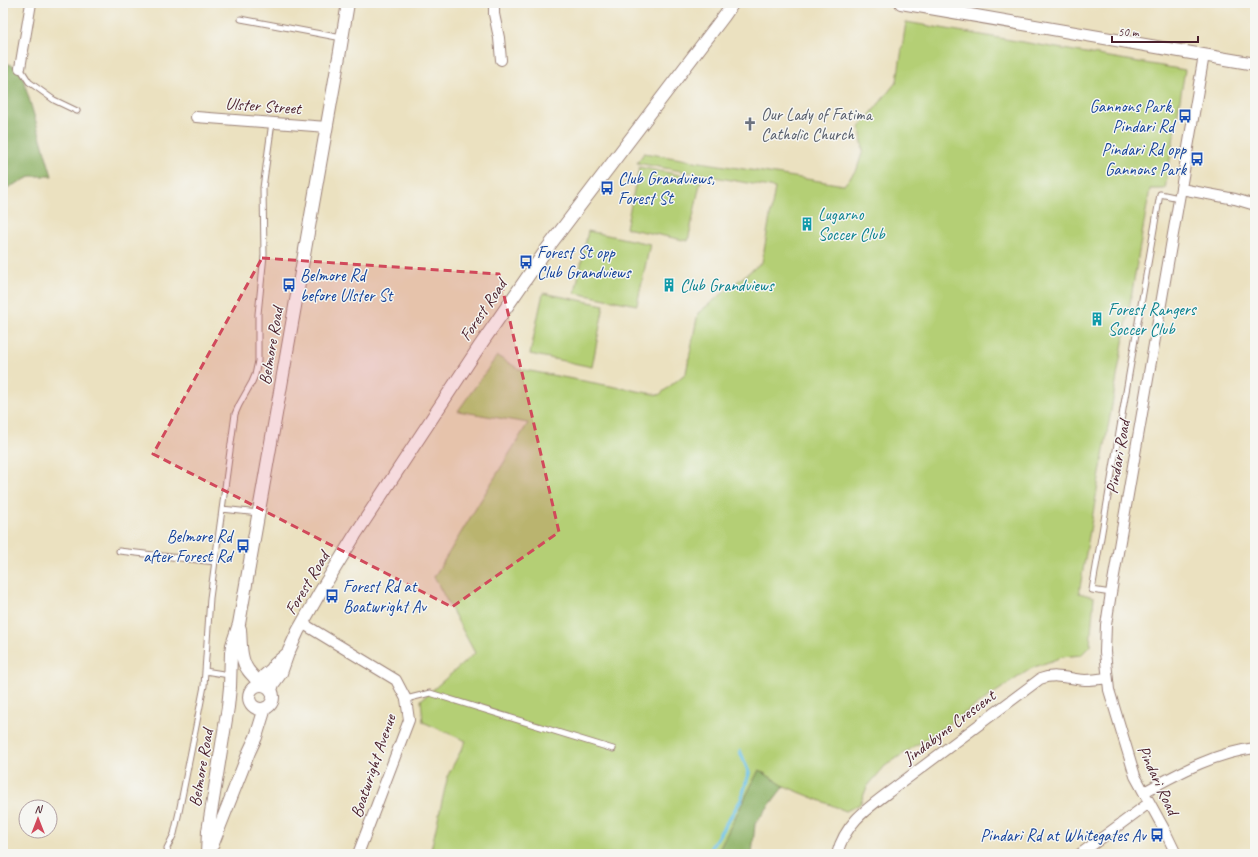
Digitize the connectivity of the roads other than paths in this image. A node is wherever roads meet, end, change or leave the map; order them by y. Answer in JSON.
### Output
{"nodes":[{"id":1,"x":30,"y":3,"type":"edge"},
{"id":2,"x":348,"y":3,"type":"edge"},
{"id":3,"x":494,"y":3,"type":"edge"},
{"id":4,"x":733,"y":3,"type":"edge"},
{"id":5,"x":901,"y":3,"type":"edge"},
{"id":6,"x":241,"y":19,"type":"dead end"},
{"id":7,"x":342,"y":38,"type":"junction"},
{"id":8,"x":1204,"y":56,"type":"junction"},
{"id":9,"x":501,"y":60,"type":"dead end"},
{"id":10,"x":1255,"y":64,"type":"edge"},
{"id":11,"x":20,"y":68,"type":"joint"},
{"id":12,"x":77,"y":111,"type":"dead end"},
{"id":13,"x":196,"y":117,"type":"dead end"},
{"id":14,"x":272,"y":122,"type":"junction"},
{"id":15,"x":327,"y":127,"type":"junction"},
{"id":16,"x":1180,"y":193,"type":"junction"},
{"id":17,"x":1255,"y":205,"type":"edge"},
{"id":18,"x":222,"y":509,"type":"junction"},
{"id":19,"x":259,"y":513,"type":"junction"},
{"id":20,"x":119,"y":550,"type":"dead end"},
{"id":21,"x":215,"y":562,"type":"junction"},
{"id":22,"x":1111,"y":593,"type":"junction"},
{"id":23,"x":302,"y":623,"type":"junction"},
{"id":24,"x":239,"y":624,"type":"junction"},
{"id":25,"x":205,"y":671,"type":"junction"},
{"id":26,"x":231,"y":675,"type":"junction"},
{"id":27,"x":1107,"y":678,"type":"junction"},
{"id":28,"x":264,"y":686,"type":"junction"},
{"id":29,"x":230,"y":687,"type":"junction"},
{"id":30,"x":406,"y":699,"type":"junction"},
{"id":31,"x":250,"y":702,"type":"junction"},
{"id":32,"x":265,"y":708,"type":"junction"},
{"id":33,"x":1255,"y":748,"type":"edge"},
{"id":34,"x":613,"y":749,"type":"dead end"},
{"id":35,"x":249,"y":752,"type":"junction"},
{"id":36,"x":1144,"y":792,"type":"junction"},
{"id":37,"x":1149,"y":803,"type":"junction"},
{"id":38,"x":168,"y":854,"type":"edge"},
{"id":39,"x":208,"y":854,"type":"edge"},
{"id":40,"x":358,"y":854,"type":"edge"},
{"id":41,"x":837,"y":854,"type":"edge"},
{"id":42,"x":1080,"y":854,"type":"edge"},
{"id":43,"x":1176,"y":854,"type":"edge"}],
"edges":[{"from":1,"to":11,"type":"street"},
{"from":2,"to":7,"type":"street","name":"Belmore Road"},
{"from":3,"to":9,"type":"street"},
{"from":4,"to":23,"type":"street","name":"Forest Road"},
{"from":5,"to":8,"type":"street"},
{"from":6,"to":7,"type":"lane"},
{"from":7,"to":15,"type":"street","name":"Belmore Road"},
{"from":8,"to":10,"type":"street"},
{"from":8,"to":16,"type":"street","name":"Pindari Road"},
{"from":11,"to":12,"type":"lane"},
{"from":13,"to":14,"type":"street","name":"Ulster Street"},
{"from":14,"to":15,"type":"street","name":"Ulster Street"},
{"from":14,"to":18,"type":"lane"},
{"from":15,"to":19,"type":"street","name":"Belmore Road"},
{"from":16,"to":17,"type":"street"},
{"from":16,"to":22,"type":"street","name":"Pindari Road"},
{"from":16,"to":22,"type":"lane"},
{"from":18,"to":19,"type":"lane"},
{"from":18,"to":21,"type":"lane"},
{"from":19,"to":24,"type":"street","name":"Belmore Road"},
{"from":20,"to":21,"type":"lane"},
{"from":21,"to":25,"type":"lane"},
{"from":22,"to":27,"type":"street","name":"Pindari Road"},
{"from":23,"to":28,"type":"street","name":"Forest Road"},
{"from":23,"to":30,"type":"street","name":"Boatwright Avenue"},
{"from":24,"to":26,"type":"street","name":"Belmore Road"},
{"from":24,"to":28,"type":"street","name":"Belmore Road"},
{"from":25,"to":26,"type":"lane"},
{"from":25,"to":38,"type":"lane"},
{"from":26,"to":29,"type":"street","name":"Belmore Road"},
{"from":27,"to":36,"type":"street","name":"Pindari Road"},
{"from":27,"to":41,"type":"street","name":"Jindabyne Crescent"},
{"from":28,"to":31,"type":"street"},
{"from":28,"to":32,"type":"street"},
{"from":29,"to":31,"type":"street"},
{"from":29,"to":39,"type":"street","name":"Belmore Road"},
{"from":30,"to":34,"type":"lane"},
{"from":30,"to":40,"type":"street","name":"Boatwright Avenue"},
{"from":31,"to":32,"type":"street"},
{"from":31,"to":35,"type":"street"},
{"from":32,"to":35,"type":"street"},
{"from":33,"to":36,"type":"street"},
{"from":35,"to":39,"type":"street"},
{"from":36,"to":37,"type":"street","name":"Pindari Road"},
{"from":37,"to":42,"type":"street"},
{"from":37,"to":43,"type":"street","name":"Pindari Road"}]}
